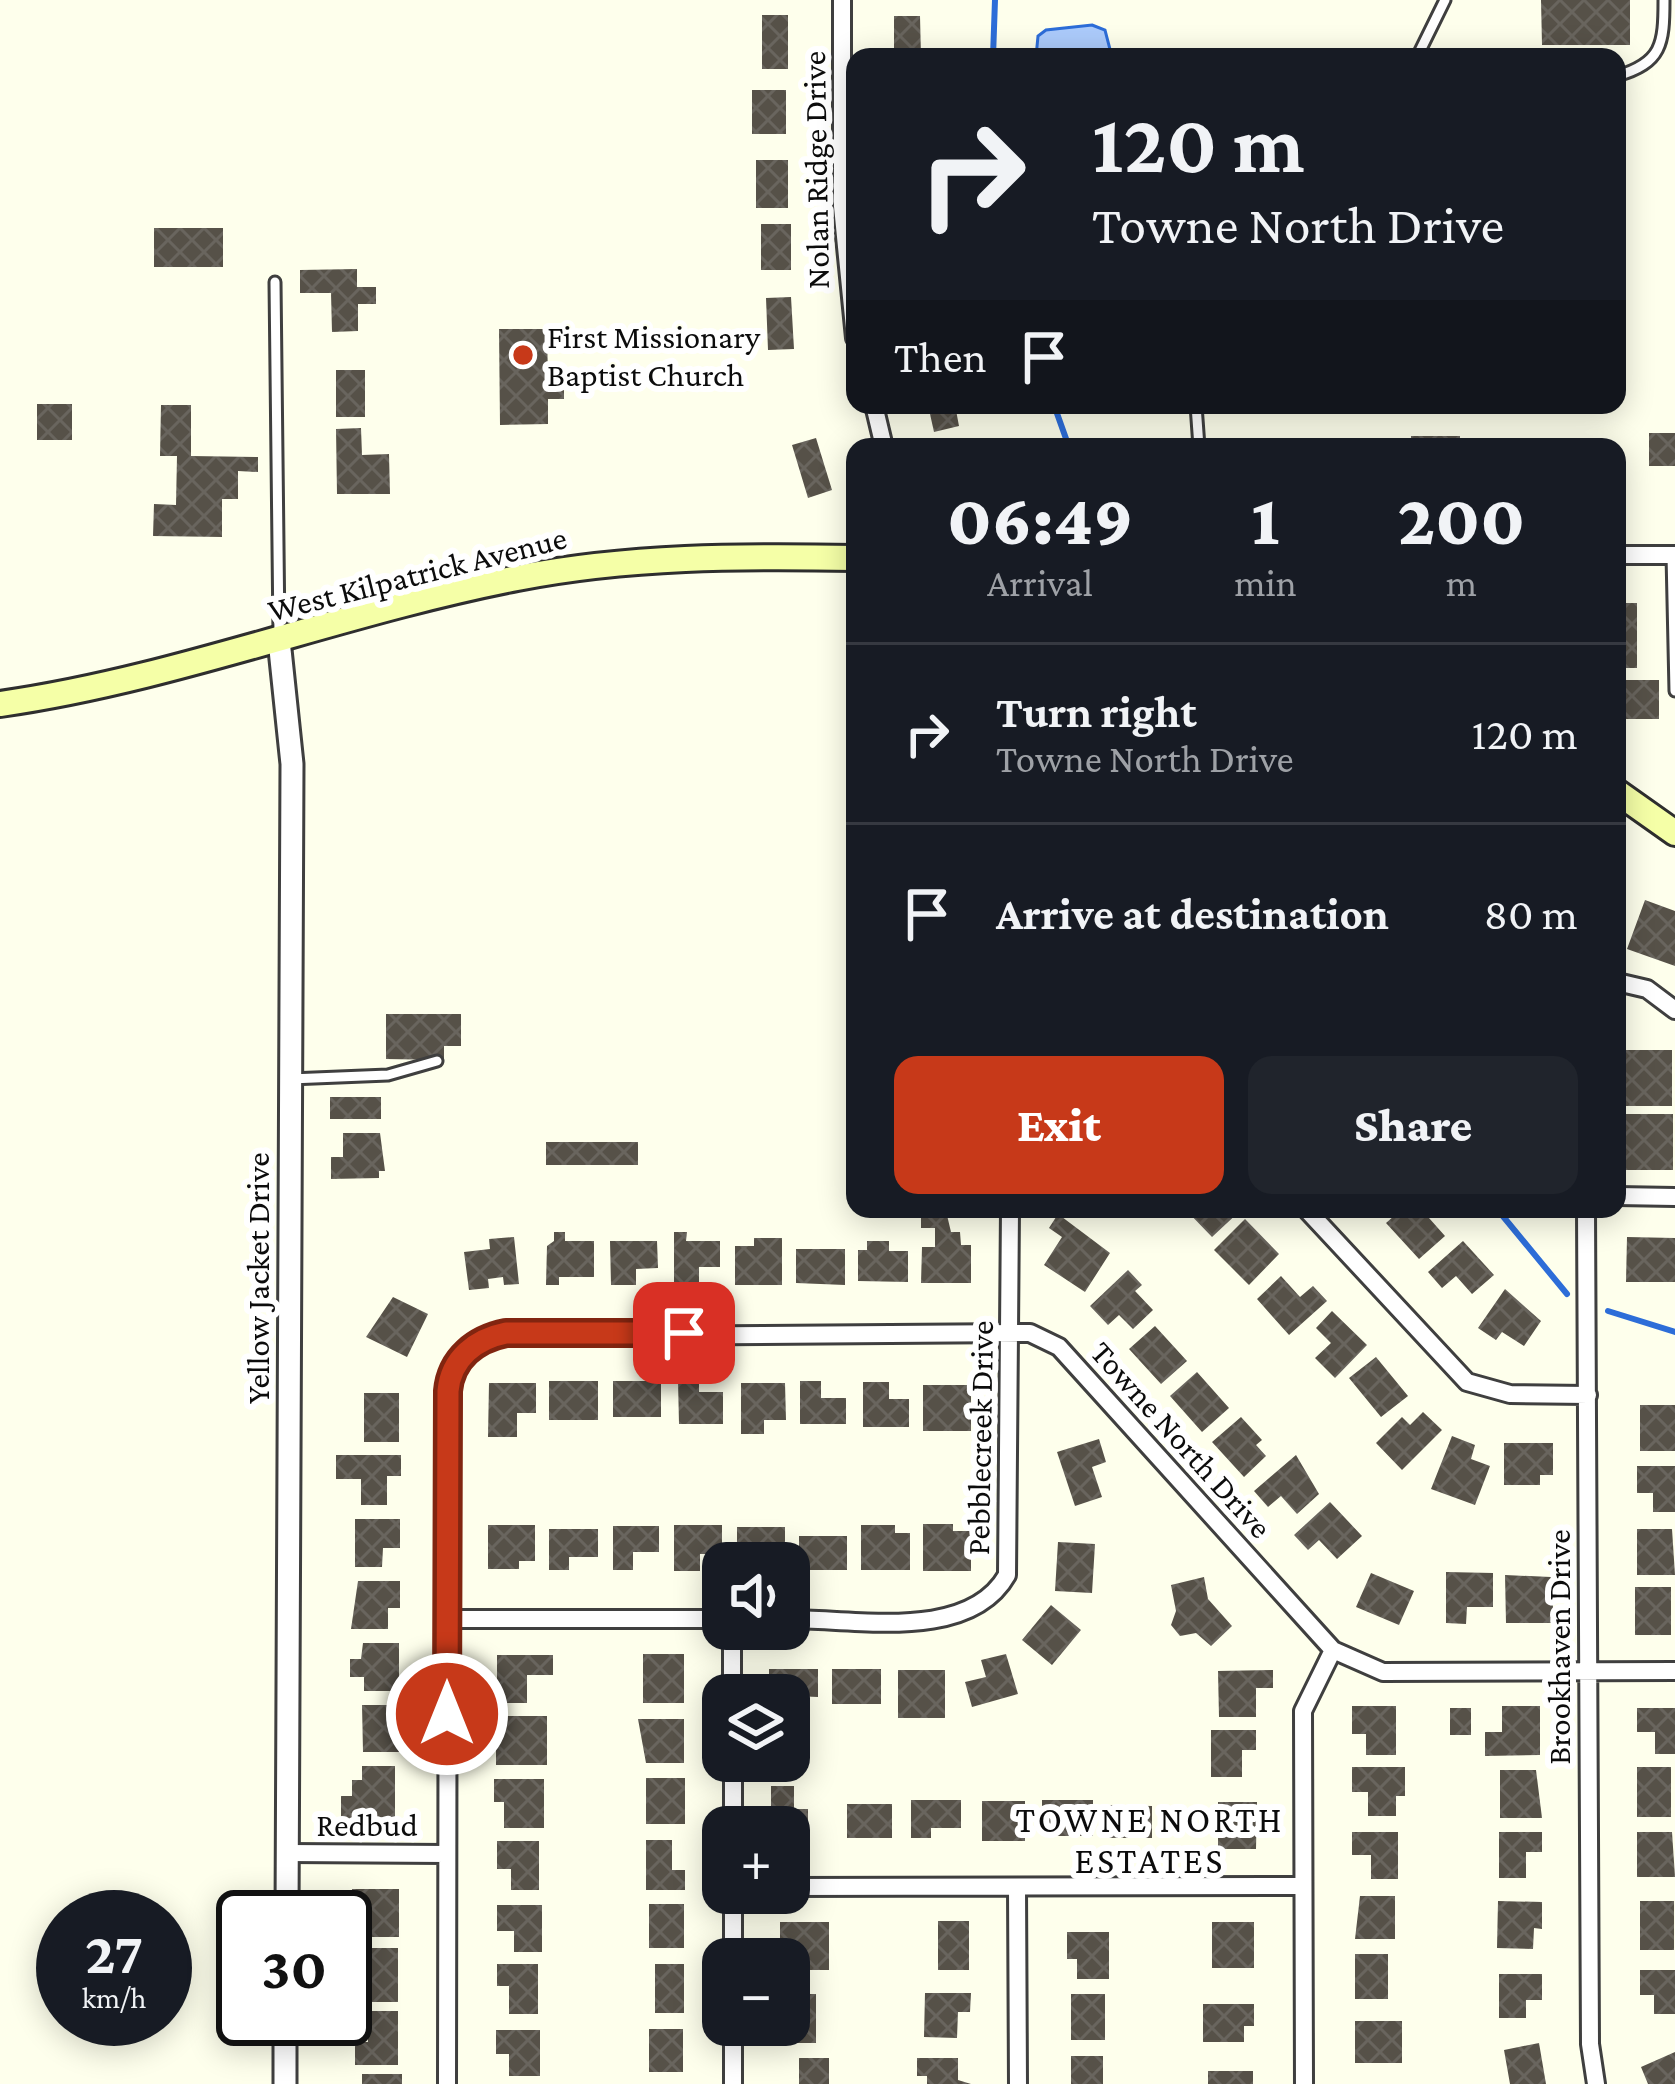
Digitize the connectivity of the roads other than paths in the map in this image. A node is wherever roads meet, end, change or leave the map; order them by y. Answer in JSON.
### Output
{"nodes":[{"id":1,"x":842,"y":0,"type":"edge"},
{"id":2,"x":1445,"y":0,"type":"edge"},
{"id":3,"x":1664,"y":0,"type":"edge"},
{"id":4,"x":1421,"y":48,"type":"edge"},
{"id":5,"x":1626,"y":73,"type":"edge"},
{"id":6,"x":846,"y":247,"type":"edge"},
{"id":7,"x":275,"y":282,"type":"dead end"},
{"id":8,"x":1626,"y":555,"type":"edge"},
{"id":9,"x":1673,"y":555,"type":"edge"},
{"id":10,"x":846,"y":557,"type":"edge"},
{"id":11,"x":279,"y":640,"type":"junction"},
{"id":12,"x":1675,"y":691,"type":"edge"},
{"id":13,"x":0,"y":704,"type":"edge"},
{"id":14,"x":1626,"y":798,"type":"edge"},
{"id":15,"x":1675,"y":833,"type":"edge"},
{"id":16,"x":1626,"y":984,"type":"edge"},
{"id":17,"x":1675,"y":1010,"type":"edge"},
{"id":18,"x":437,"y":1061,"type":"dead end"},
{"id":19,"x":290,"y":1079,"type":"junction"},
{"id":20,"x":1626,"y":1196,"type":"edge"},
{"id":21,"x":1675,"y":1197,"type":"edge"},
{"id":22,"x":1010,"y":1218,"type":"edge"},
{"id":23,"x":1314,"y":1218,"type":"edge"},
{"id":24,"x":1586,"y":1218,"type":"edge"},
{"id":25,"x":1011,"y":1332,"type":"junction"},
{"id":26,"x":1588,"y":1395,"type":"junction"},
{"id":27,"x":448,"y":1618,"type":"junction"},
{"id":28,"x":702,"y":1618,"type":"edge"},
{"id":29,"x":810,"y":1618,"type":"edge"},
{"id":30,"x":1333,"y":1650,"type":"junction"},
{"id":31,"x":1675,"y":1671,"type":"edge"},
{"id":32,"x":1588,"y":1672,"type":"junction"},
{"id":33,"x":287,"y":1853,"type":"junction"},
{"id":34,"x":447,"y":1854,"type":"junction"},
{"id":35,"x":1304,"y":1886,"type":"junction"},
{"id":36,"x":810,"y":1887,"type":"edge"},
{"id":37,"x":1017,"y":1888,"type":"junction"},
{"id":38,"x":286,"y":1890,"type":"edge"},
{"id":39,"x":285,"y":2046,"type":"edge"},
{"id":40,"x":733,"y":2046,"type":"edge"},
{"id":41,"x":285,"y":2084,"type":"edge"},
{"id":42,"x":447,"y":2084,"type":"edge"},
{"id":43,"x":733,"y":2084,"type":"edge"},
{"id":44,"x":1018,"y":2084,"type":"edge"},
{"id":45,"x":1304,"y":2084,"type":"edge"},
{"id":46,"x":1596,"y":2084,"type":"edge"}],
"edges":[{"from":1,"to":6,"type":"street","name":"Nolan Ridge Drive"},
{"from":2,"to":4,"type":"lane"},
{"from":3,"to":5,"type":"lane"},
{"from":7,"to":11,"type":"lane"},
{"from":8,"to":9,"type":"street"},
{"from":9,"to":12,"type":"lane"},
{"from":10,"to":11,"type":"main road","name":"West Kilpatrick Avenue"},
{"from":11,"to":13,"type":"main road","name":"West Kilpatrick Avenue"},
{"from":11,"to":19,"type":"street","name":"Yellow Jacket Drive"},
{"from":14,"to":15,"type":"main road"},
{"from":16,"to":17,"type":"street"},
{"from":18,"to":19,"type":"lane"},
{"from":19,"to":33,"type":"street","name":"Yellow Jacket Drive"},
{"from":20,"to":21,"type":"street"},
{"from":22,"to":25,"type":"street","name":"Pebblecreek Drive"},
{"from":23,"to":26,"type":"street"},
{"from":24,"to":26,"type":"street","name":"Brookhaven Drive"},
{"from":25,"to":27,"type":"street","name":"Towne North Drive"},
{"from":25,"to":29,"type":"street","name":"Pebblecreek Drive"},
{"from":25,"to":30,"type":"street","name":"Towne North Drive"},
{"from":26,"to":32,"type":"street","name":"Brookhaven Drive"},
{"from":27,"to":28,"type":"street"},
{"from":27,"to":34,"type":"street"},
{"from":30,"to":32,"type":"street","name":"Towne North Drive"},
{"from":30,"to":35,"type":"street"},
{"from":31,"to":32,"type":"street","name":"Towne North Drive"},
{"from":32,"to":46,"type":"street","name":"Brookhaven Drive"},
{"from":33,"to":34,"type":"street","name":"Redbud"},
{"from":33,"to":38,"type":"street","name":"Yellow Jacket Drive"},
{"from":34,"to":42,"type":"street"},
{"from":35,"to":37,"type":"street"},
{"from":35,"to":45,"type":"street"},
{"from":36,"to":37,"type":"street"},
{"from":37,"to":44,"type":"street"},
{"from":39,"to":41,"type":"street"},
{"from":40,"to":43,"type":"street"}]}
